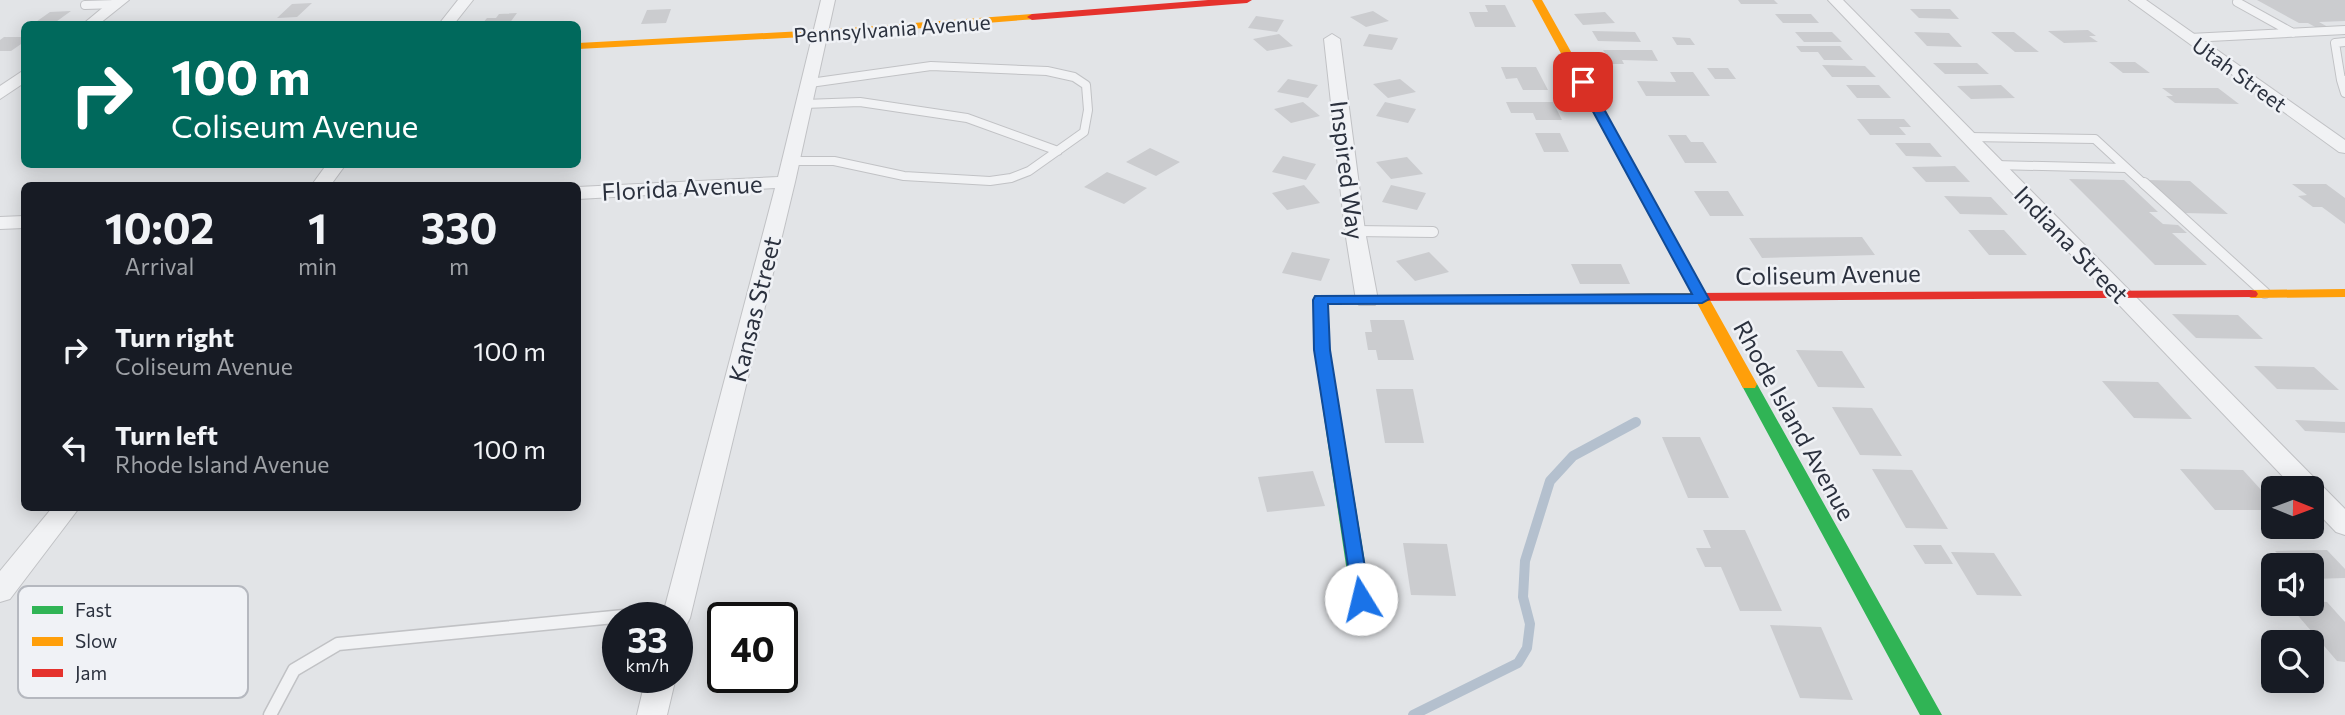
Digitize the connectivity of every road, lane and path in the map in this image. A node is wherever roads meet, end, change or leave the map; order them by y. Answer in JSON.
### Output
{"nodes":[{"id":1,"x":466,"y":0,"type":"edge"},
{"id":2,"x":828,"y":0,"type":"edge"},
{"id":3,"x":1247,"y":0,"type":"edge"},
{"id":4,"x":1537,"y":0,"type":"edge"},
{"id":5,"x":1835,"y":0,"type":"edge"},
{"id":6,"x":2136,"y":0,"type":"edge"},
{"id":7,"x":1227,"y":1,"type":"edge"},
{"id":8,"x":119,"y":2,"type":"edge"},
{"id":9,"x":2238,"y":2,"type":"dead end"},
{"id":10,"x":85,"y":5,"type":"dead end"},
{"id":11,"x":94,"y":21,"type":"edge"},
{"id":12,"x":448,"y":21,"type":"edge"},
{"id":13,"x":2345,"y":30,"type":"edge"},
{"id":14,"x":822,"y":33,"type":"junction"},
{"id":15,"x":2293,"y":33,"type":"junction"},
{"id":16,"x":2190,"y":38,"type":"junction"},
{"id":17,"x":1332,"y":39,"type":"dead end"},
{"id":18,"x":2345,"y":43,"type":"edge"},
{"id":19,"x":581,"y":46,"type":"edge"},
{"id":20,"x":2341,"y":53,"type":"edge"},
{"id":21,"x":2342,"y":62,"type":"edge"},
{"id":22,"x":0,"y":72,"type":"edge"},
{"id":23,"x":21,"y":73,"type":"edge"},
{"id":24,"x":21,"y":76,"type":"edge"},
{"id":25,"x":2343,"y":77,"type":"edge"},
{"id":26,"x":2345,"y":93,"type":"edge"},
{"id":27,"x":0,"y":94,"type":"edge"},
{"id":28,"x":807,"y":94,"type":"junction"},
{"id":29,"x":1968,"y":137,"type":"junction"},
{"id":30,"x":2343,"y":146,"type":"edge"},
{"id":31,"x":1058,"y":151,"type":"junction"},
{"id":32,"x":1995,"y":165,"type":"junction"},
{"id":33,"x":334,"y":168,"type":"edge"},
{"id":34,"x":2126,"y":168,"type":"junction"},
{"id":35,"x":788,"y":171,"type":"junction"},
{"id":36,"x":323,"y":182,"type":"edge"},
{"id":37,"x":581,"y":193,"type":"edge"},
{"id":38,"x":21,"y":222,"type":"edge"},
{"id":39,"x":0,"y":223,"type":"edge"},
{"id":40,"x":1355,"y":231,"type":"junction"},
{"id":41,"x":1433,"y":232,"type":"dead end"},
{"id":42,"x":2265,"y":293,"type":"junction"},
{"id":43,"x":2345,"y":293,"type":"edge"},
{"id":44,"x":2120,"y":294,"type":"junction"},
{"id":45,"x":1702,"y":299,"type":"junction"},
{"id":46,"x":1367,"y":300,"type":"junction"},
{"id":47,"x":2297,"y":476,"type":"edge"},
{"id":48,"x":2324,"y":503,"type":"edge"},
{"id":49,"x":64,"y":511,"type":"edge"},
{"id":50,"x":2345,"y":525,"type":"edge"},
{"id":51,"x":0,"y":591,"type":"edge"},
{"id":52,"x":1361,"y":599,"type":"dead end"},
{"id":53,"x":680,"y":602,"type":"edge"},
{"id":54,"x":602,"y":621,"type":"edge"},
{"id":55,"x":657,"y":693,"type":"edge"},
{"id":56,"x":270,"y":715,"type":"edge"},
{"id":57,"x":652,"y":715,"type":"edge"},
{"id":58,"x":1931,"y":715,"type":"edge"}],
"edges":[{"from":1,"to":12,"type":"street"},
{"from":2,"to":14,"type":"street","name":"Kansas Street"},
{"from":3,"to":7,"type":"street","name":"Pennsylvania Avenue"},
{"from":4,"to":45,"type":"street","name":"Rhode Island Avenue"},
{"from":5,"to":29,"type":"street","name":"Indiana Street"},
{"from":6,"to":16,"type":"street","name":"Utah Street"},
{"from":7,"to":14,"type":"street","name":"Pennsylvania Avenue"},
{"from":8,"to":10,"type":"lane"},
{"from":8,"to":11,"type":"street"},
{"from":9,"to":15,"type":"lane"},
{"from":13,"to":15,"type":"lane"},
{"from":14,"to":19,"type":"street","name":"Pennsylvania Avenue"},
{"from":14,"to":28,"type":"street","name":"Kansas Street"},
{"from":15,"to":16,"type":"lane"},
{"from":16,"to":30,"type":"street","name":"Utah Street"},
{"from":17,"to":40,"type":"street","name":"Inspired Way"},
{"from":18,"to":20,"type":"lane"},
{"from":20,"to":21,"type":"lane"},
{"from":21,"to":25,"type":"lane"},
{"from":22,"to":23,"type":"street"},
{"from":24,"to":27,"type":"street"},
{"from":25,"to":26,"type":"lane"},
{"from":28,"to":31,"type":"lane"},
{"from":28,"to":31,"type":"lane"},
{"from":28,"to":35,"type":"street","name":"Kansas Street"},
{"from":29,"to":32,"type":"street","name":"Indiana Street"},
{"from":29,"to":34,"type":"lane"},
{"from":31,"to":35,"type":"lane"},
{"from":32,"to":34,"type":"lane"},
{"from":32,"to":44,"type":"street","name":"Indiana Street"},
{"from":33,"to":36,"type":"street"},
{"from":34,"to":42,"type":"lane"},
{"from":35,"to":37,"type":"street","name":"Florida Avenue"},
{"from":35,"to":53,"type":"street","name":"Kansas Street"},
{"from":38,"to":39,"type":"street"},
{"from":40,"to":41,"type":"lane"},
{"from":40,"to":46,"type":"street","name":"Inspired Way"},
{"from":42,"to":43,"type":"street","name":"Coliseum Avenue"},
{"from":42,"to":44,"type":"street","name":"Coliseum Avenue"},
{"from":44,"to":45,"type":"street","name":"Coliseum Avenue"},
{"from":44,"to":47,"type":"street","name":"Indiana Street"},
{"from":45,"to":46,"type":"street","name":"Coliseum Avenue"},
{"from":45,"to":58,"type":"street","name":"Rhode Island Avenue"},
{"from":46,"to":52,"type":"street","name":"Coliseum Avenue"},
{"from":48,"to":50,"type":"street","name":"Indiana Street"},
{"from":49,"to":51,"type":"street"},
{"from":54,"to":56,"type":"lane"},
{"from":55,"to":57,"type":"street"}]}
